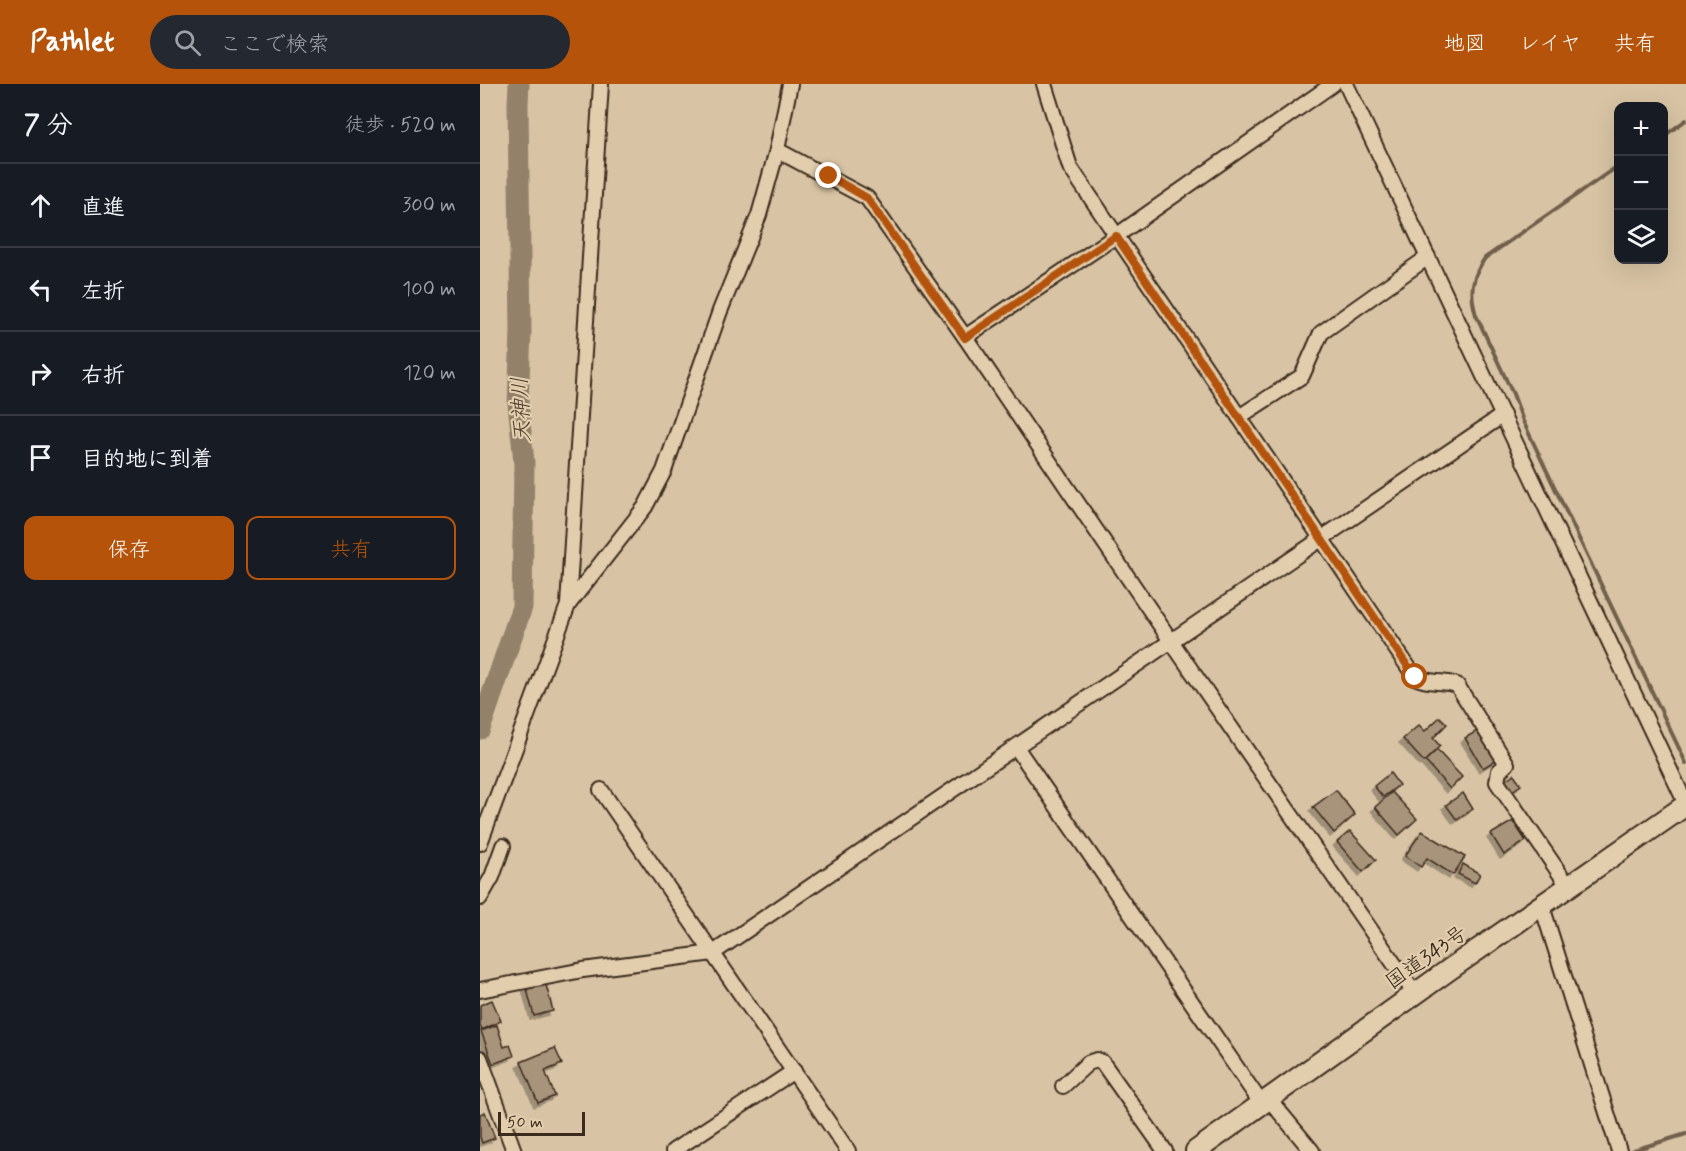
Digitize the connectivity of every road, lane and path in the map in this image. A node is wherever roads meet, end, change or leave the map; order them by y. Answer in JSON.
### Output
{"nodes":[{"id":1,"x":601,"y":84,"type":"edge"},
{"id":2,"x":790,"y":84,"type":"edge"},
{"id":3,"x":1044,"y":84,"type":"edge"},
{"id":4,"x":1333,"y":84,"type":"edge"},
{"id":5,"x":1346,"y":84,"type":"edge"},
{"id":6,"x":777,"y":150,"type":"junction"},
{"id":7,"x":1116,"y":236,"type":"junction"},
{"id":8,"x":1428,"y":257,"type":"junction"},
{"id":9,"x":965,"y":338,"type":"junction"},
{"id":10,"x":1503,"y":416,"type":"junction"},
{"id":11,"x":1239,"y":417,"type":"junction"},
{"id":12,"x":1322,"y":539,"type":"junction"},
{"id":13,"x":568,"y":605,"type":"junction"},
{"id":14,"x":1171,"y":641,"type":"junction"},
{"id":15,"x":1016,"y":747,"type":"junction"},
{"id":16,"x":600,"y":790,"type":"dead end"},
{"id":17,"x":1686,"y":805,"type":"edge"},
{"id":18,"x":480,"y":843,"type":"edge"},
{"id":19,"x":503,"y":846,"type":"dead end"},
{"id":20,"x":1569,"y":887,"type":"junction"},
{"id":21,"x":480,"y":898,"type":"edge"},
{"id":22,"x":1542,"y":906,"type":"junction"},
{"id":23,"x":713,"y":954,"type":"junction"},
{"id":24,"x":480,"y":990,"type":"edge"},
{"id":25,"x":1415,"y":994,"type":"junction"},
{"id":26,"x":480,"y":1058,"type":"edge"},
{"id":27,"x":794,"y":1071,"type":"junction"},
{"id":28,"x":1063,"y":1086,"type":"dead end"},
{"id":29,"x":1265,"y":1101,"type":"junction"},
{"id":30,"x":1619,"y":1150,"type":"edge"},
{"id":31,"x":514,"y":1151,"type":"edge"},
{"id":32,"x":673,"y":1151,"type":"edge"},
{"id":33,"x":848,"y":1151,"type":"edge"},
{"id":34,"x":1165,"y":1151,"type":"edge"},
{"id":35,"x":1196,"y":1151,"type":"edge"},
{"id":36,"x":1312,"y":1151,"type":"edge"}],
"edges":[{"from":1,"to":13,"type":"street"},
{"from":2,"to":6,"type":"street"},
{"from":3,"to":7,"type":"street"},
{"from":4,"to":7,"type":"street"},
{"from":5,"to":8,"type":"street"},
{"from":6,"to":9,"type":"street"},
{"from":6,"to":13,"type":"street"},
{"from":7,"to":9,"type":"street"},
{"from":7,"to":11,"type":"street"},
{"from":8,"to":10,"type":"street"},
{"from":8,"to":11,"type":"street"},
{"from":9,"to":14,"type":"street"},
{"from":10,"to":12,"type":"street"},
{"from":10,"to":17,"type":"street"},
{"from":11,"to":12,"type":"street"},
{"from":12,"to":14,"type":"street"},
{"from":12,"to":20,"type":"street"},
{"from":13,"to":18,"type":"street"},
{"from":14,"to":15,"type":"street"},
{"from":14,"to":25,"type":"street"},
{"from":15,"to":23,"type":"street"},
{"from":15,"to":29,"type":"street"},
{"from":16,"to":23,"type":"street"},
{"from":17,"to":20,"type":"highway","name":"国道343号"},
{"from":19,"to":21,"type":"street"},
{"from":20,"to":22,"type":"highway","name":"国道343号"},
{"from":22,"to":25,"type":"highway","name":"国道343号"},
{"from":22,"to":30,"type":"street"},
{"from":23,"to":24,"type":"street"},
{"from":23,"to":27,"type":"street"},
{"from":25,"to":29,"type":"highway","name":"国道343号"},
{"from":26,"to":31,"type":"street"},
{"from":27,"to":32,"type":"street"},
{"from":27,"to":33,"type":"street"},
{"from":28,"to":34,"type":"street"},
{"from":29,"to":35,"type":"highway","name":"国道343号"},
{"from":29,"to":36,"type":"street"}]}
